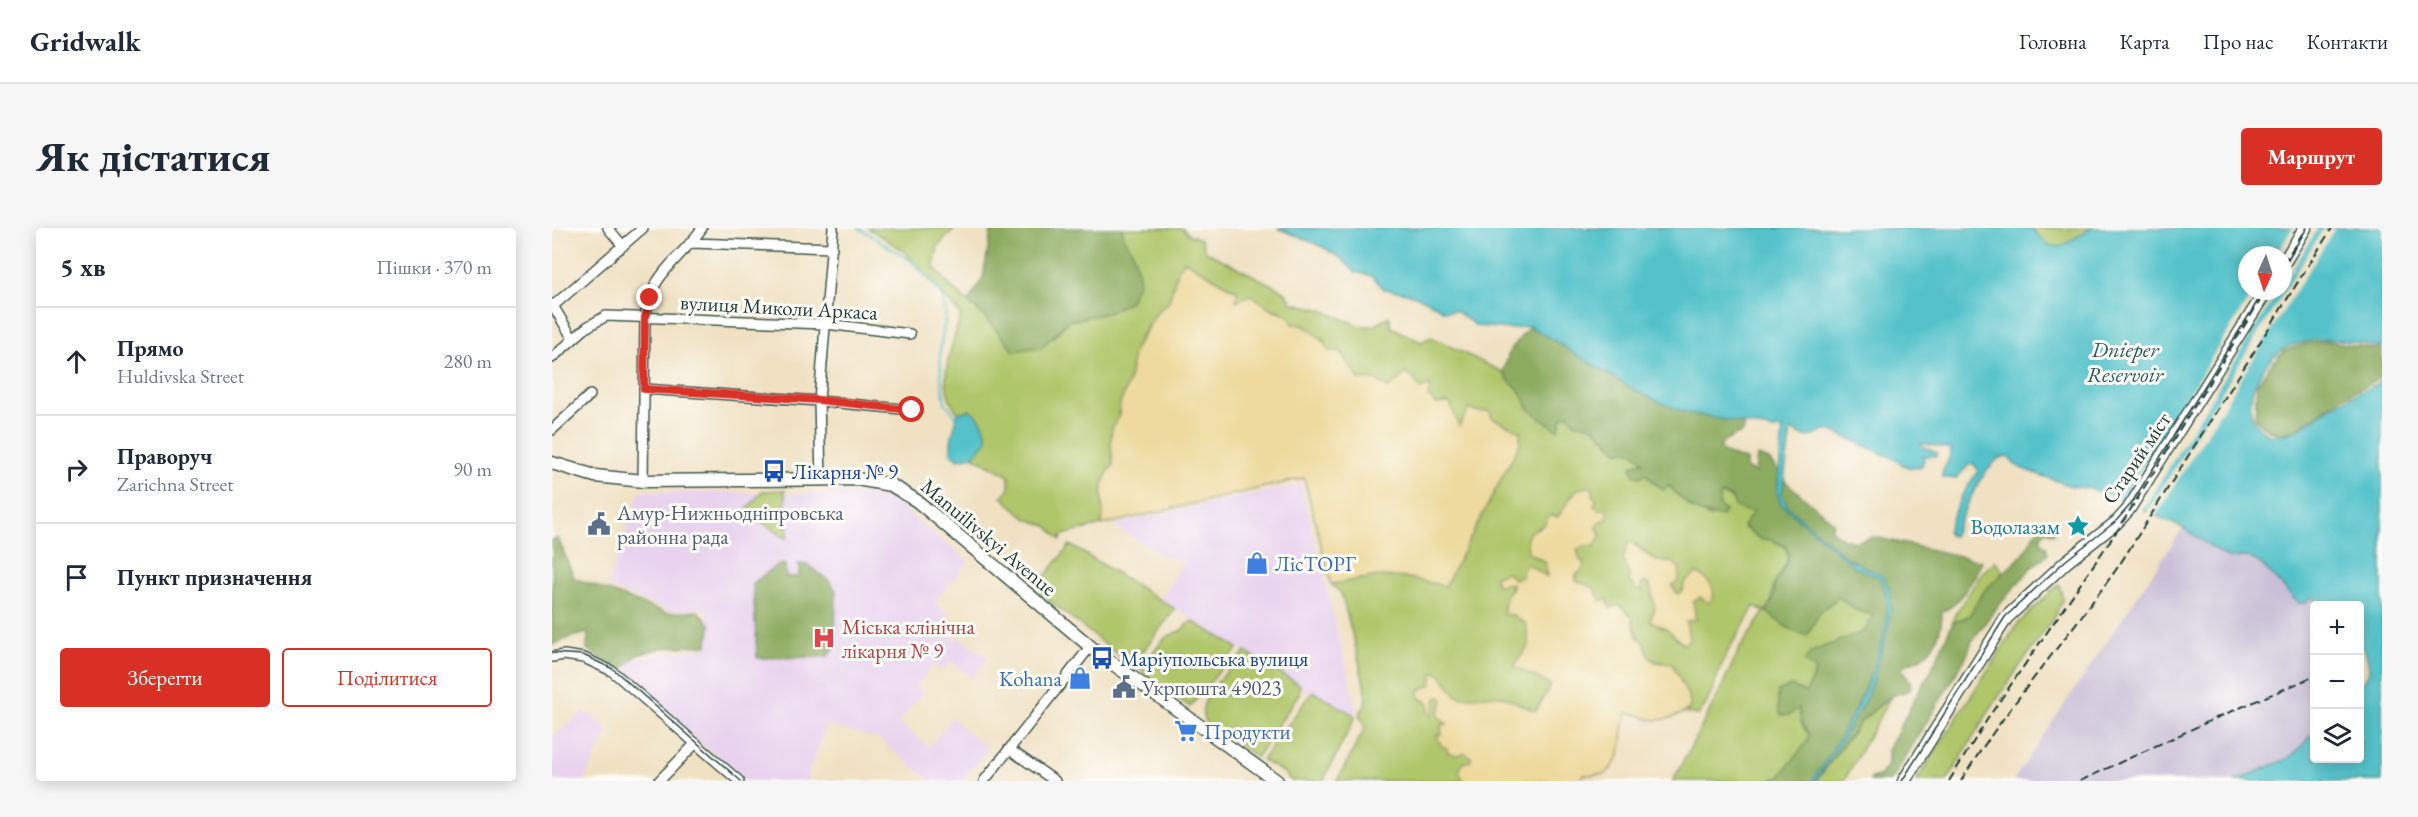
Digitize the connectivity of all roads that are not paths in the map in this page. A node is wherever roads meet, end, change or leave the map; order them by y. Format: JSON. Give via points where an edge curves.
{"nodes":[{"id":1,"x":608,"y":228,"type":"edge"},
{"id":2,"x":643,"y":228,"type":"edge"},
{"id":3,"x":702,"y":228,"type":"edge"},
{"id":4,"x":833,"y":228,"type":"edge"},
{"id":5,"x":2305,"y":228,"type":"edge"},
{"id":6,"x":692,"y":243,"type":"junction"},
{"id":7,"x":623,"y":246,"type":"junction"},
{"id":8,"x":832,"y":248,"type":"junction"},
{"id":9,"x":2292,"y":249,"type":"edge"},
{"id":10,"x":2260,"y":300,"type":"edge"},
{"id":11,"x":553,"y":305,"type":"edge"},
{"id":12,"x":645,"y":318,"type":"junction"},
{"id":13,"x":826,"y":324,"type":"junction"},
{"id":14,"x":910,"y":334,"type":"dead end"},
{"id":15,"x":573,"y":339,"type":"junction"},
{"id":16,"x":552,"y":358,"type":"edge"},
{"id":17,"x":644,"y":389,"type":"junction"},
{"id":18,"x":590,"y":395,"type":"dead end"},
{"id":19,"x":819,"y":400,"type":"junction"},
{"id":20,"x":912,"y":410,"type":"dead end"},
{"id":21,"x":552,"y":430,"type":"edge"},
{"id":22,"x":552,"y":463,"type":"edge"},
{"id":23,"x":821,"y":479,"type":"junction"},
{"id":24,"x":643,"y":481,"type":"junction"},
{"id":25,"x":1090,"y":647,"type":"junction"},
{"id":26,"x":552,"y":657,"type":"edge"},
{"id":27,"x":696,"y":743,"type":"junction"},
{"id":28,"x":1009,"y":749,"type":"junction"},
{"id":29,"x":659,"y":781,"type":"edge"},
{"id":30,"x":739,"y":781,"type":"edge"},
{"id":31,"x":984,"y":781,"type":"edge"},
{"id":32,"x":1055,"y":781,"type":"edge"},
{"id":33,"x":1277,"y":781,"type":"edge"},
{"id":34,"x":1904,"y":781,"type":"edge"}],
"edges":[{"from":1,"to":7,"type":"street"},
{"from":2,"to":7,"type":"street"},
{"from":3,"to":6,"type":"street"},
{"from":4,"to":8,"type":"street"},
{"from":5,"to":9,"type":"main road"},
{"from":6,"to":8,"type":"street"},
{"from":6,"to":12,"type":"street","via":[[658,281]]},
{"from":7,"to":11,"type":"street"},
{"from":8,"to":13,"type":"street"},
{"from":10,"to":34,"type":"main road","name":"Старий міст","via":[[2128,510],[2006,618]]},
{"from":11,"to":15,"type":"street"},
{"from":12,"to":13,"type":"street","name":"вулиця Миколи Аркаса"},
{"from":12,"to":15,"type":"street","name":"вулиця Миколи Аркаса","via":[[606,316]]},
{"from":12,"to":17,"type":"street"},
{"from":13,"to":14,"type":"street","name":"вулиця Миколи Аркаса"},
{"from":13,"to":19,"type":"street"},
{"from":15,"to":16,"type":"street","name":"вулиця Миколи Аркаса"},
{"from":17,"to":19,"type":"street"},
{"from":17,"to":24,"type":"street"},
{"from":18,"to":21,"type":"street"},
{"from":19,"to":20,"type":"street"},
{"from":19,"to":23,"type":"street"},
{"from":22,"to":24,"type":"main road","name":"Manuilivskyi Avenue","via":[[595,476]]},
{"from":23,"to":24,"type":"main road","name":"Manuilivskyi Avenue"},
{"from":23,"to":25,"type":"main road","name":"Manuilivskyi Avenue","via":[[875,481],[904,492]]},
{"from":25,"to":28,"type":"street"},
{"from":25,"to":33,"type":"main road","name":"Manuilivskyi Avenue"},
{"from":26,"to":27,"type":"street","via":[[564,655],[599,663]]},
{"from":27,"to":29,"type":"street"},
{"from":27,"to":30,"type":"street"},
{"from":28,"to":31,"type":"street"},
{"from":28,"to":32,"type":"street"}]}
